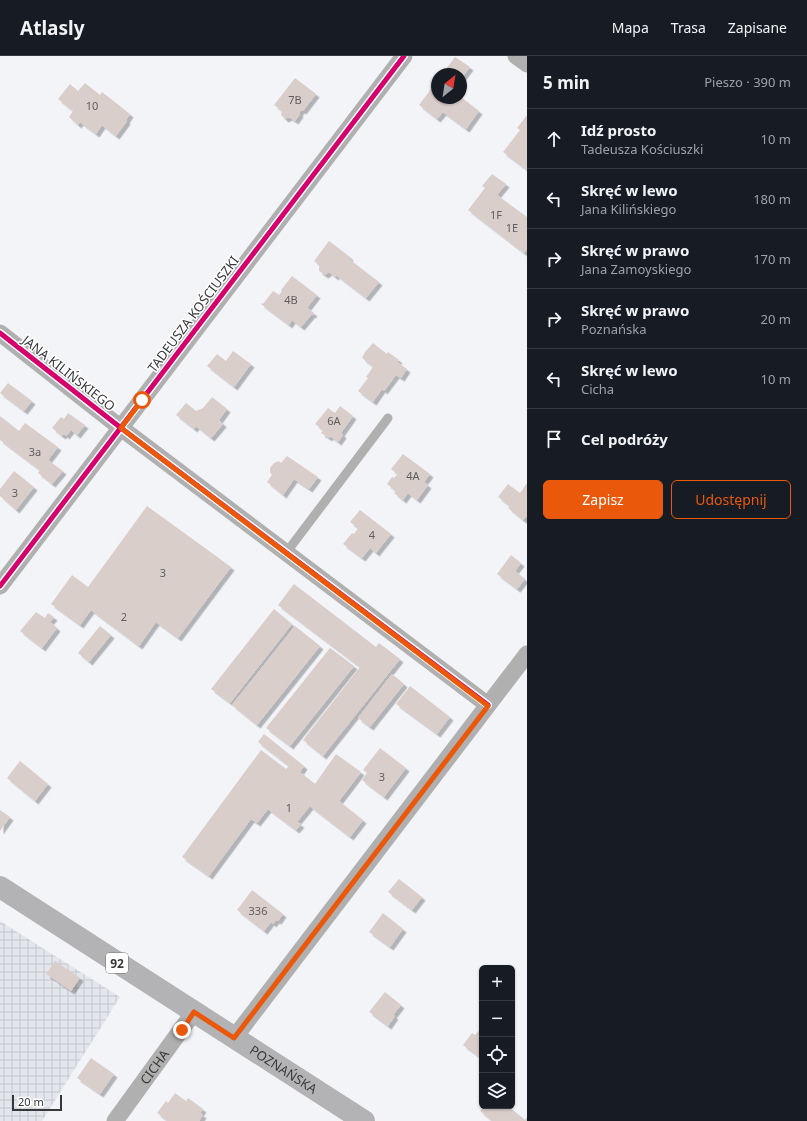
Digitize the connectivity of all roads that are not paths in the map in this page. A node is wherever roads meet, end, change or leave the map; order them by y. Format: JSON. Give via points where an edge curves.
{"nodes":[{"id":1,"x":404,"y":56,"type":"edge"},
{"id":2,"x":516,"y":56,"type":"edge"},
{"id":3,"x":527,"y":64,"type":"edge"},
{"id":4,"x":0,"y":333,"type":"edge"},
{"id":5,"x":388,"y":418,"type":"dead end"},
{"id":6,"x":121,"y":428,"type":"junction"},
{"id":7,"x":286,"y":552,"type":"junction"},
{"id":8,"x":0,"y":586,"type":"edge"},
{"id":9,"x":527,"y":654,"type":"edge"},
{"id":10,"x":488,"y":706,"type":"junction"},
{"id":11,"x":0,"y":887,"type":"edge"},
{"id":12,"x":194,"y":1012,"type":"junction"},
{"id":13,"x":234,"y":1038,"type":"junction"},
{"id":14,"x":115,"y":1121,"type":"edge"},
{"id":15,"x":364,"y":1121,"type":"edge"}],
"edges":[{"from":1,"to":6,"type":"street","name":"TADEUSZA KOŚCIUSZKI"},
{"from":2,"to":3,"type":"street"},
{"from":4,"to":6,"type":"street","name":"JANA KILIŃSKIEGO"},
{"from":5,"to":7,"type":"lane"},
{"from":6,"to":7,"type":"street","name":"JANA KILIŃSKIEGO"},
{"from":6,"to":8,"type":"street","name":"TADEUSZA KOŚCIUSZKI"},
{"from":7,"to":10,"type":"street","name":"JANA KILIŃSKIEGO"},
{"from":9,"to":10,"type":"street"},
{"from":10,"to":13,"type":"street"},
{"from":11,"to":12,"type":"main road","name":"POZNAŃSKA","number":"92"},
{"from":12,"to":13,"type":"main road","name":"POZNAŃSKA","number":"92"},
{"from":12,"to":14,"type":"street","name":"CICHA"},
{"from":13,"to":15,"type":"main road","name":"POZNAŃSKA","number":"92"}]}
